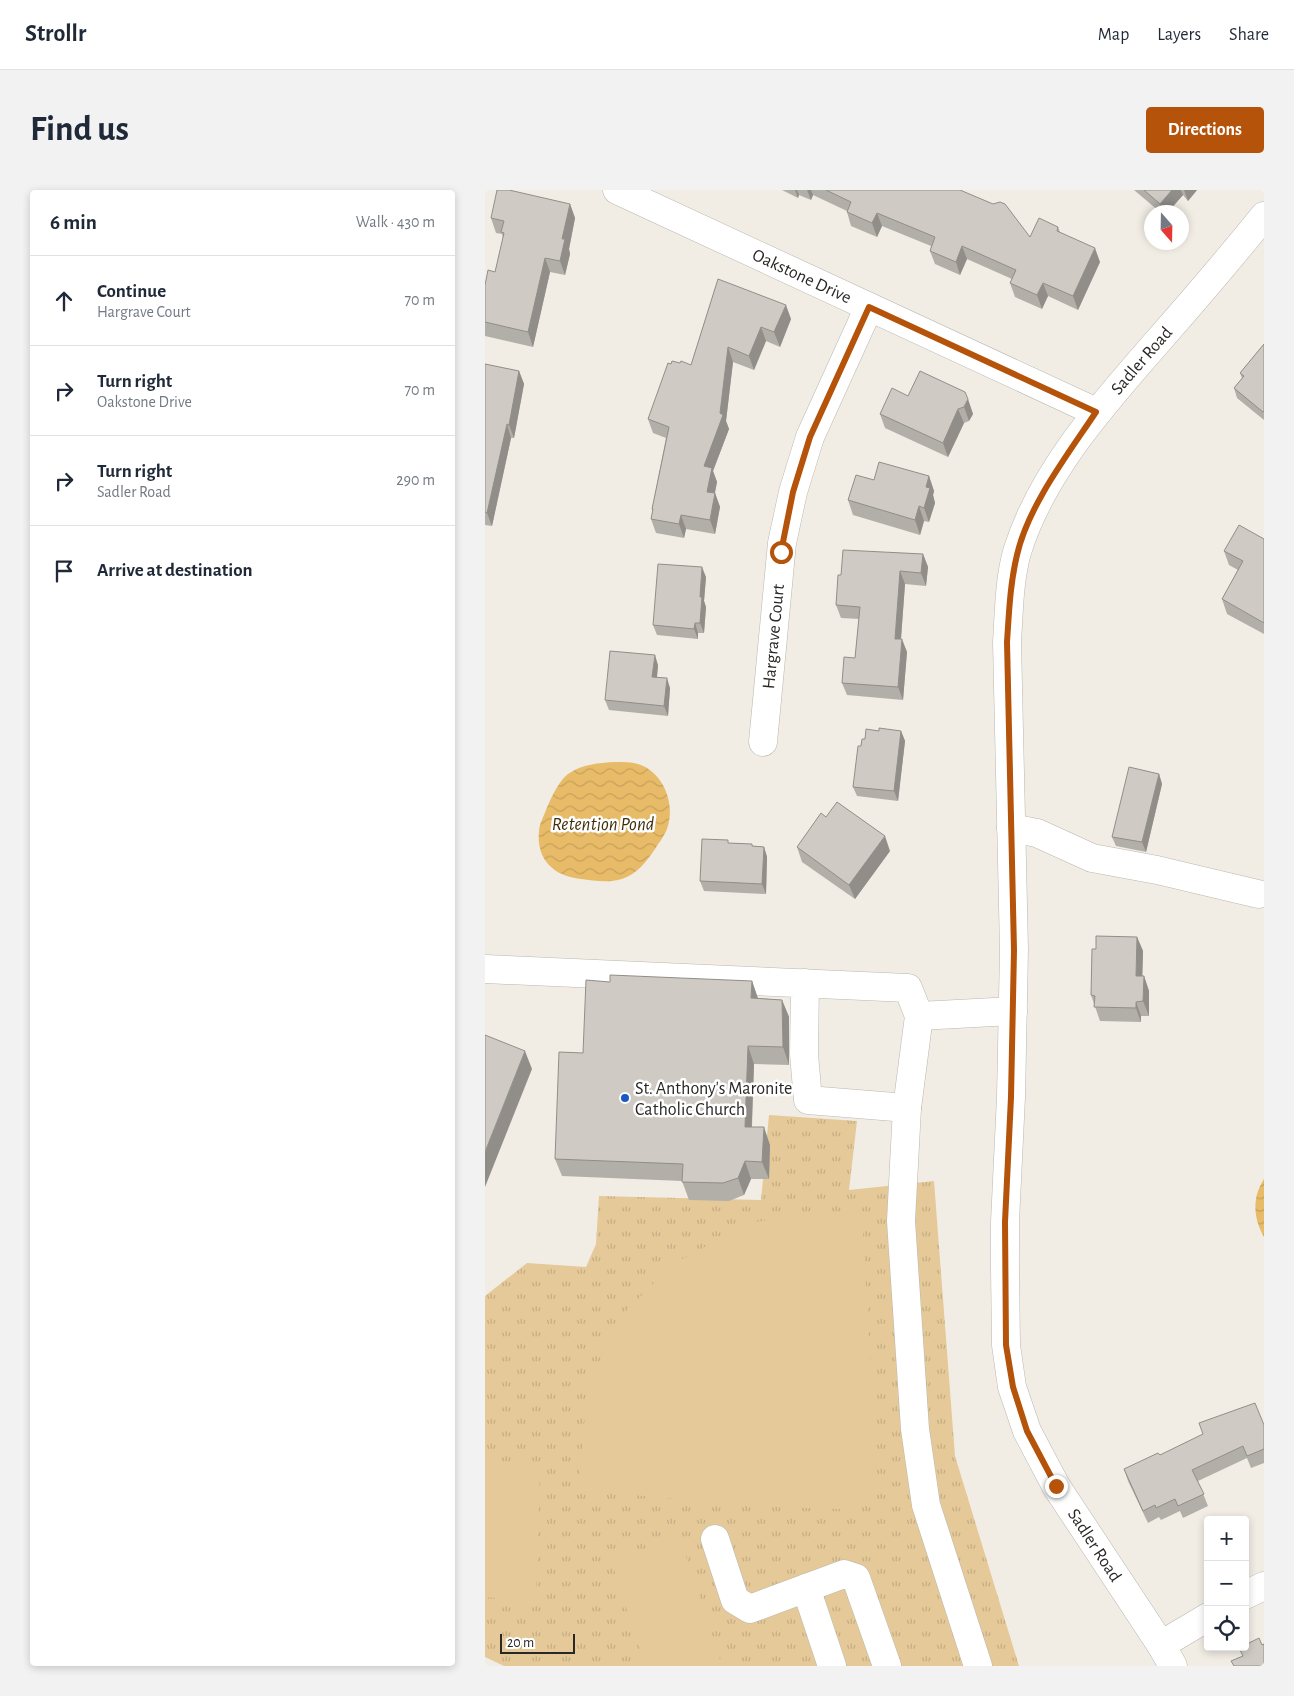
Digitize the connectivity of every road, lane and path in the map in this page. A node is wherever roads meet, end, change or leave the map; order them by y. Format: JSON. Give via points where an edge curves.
{"nodes":[{"id":1,"x":617,"y":190,"type":"edge"},
{"id":2,"x":1264,"y":216,"type":"edge"},
{"id":3,"x":869,"y":307,"type":"junction"},
{"id":4,"x":1096,"y":412,"type":"junction"},
{"id":5,"x":763,"y":742,"type":"dead end"},
{"id":6,"x":1011,"y":828,"type":"junction"},
{"id":7,"x":1258,"y":894,"type":"dead end"},
{"id":8,"x":485,"y":969,"type":"edge"},
{"id":9,"x":805,"y":983,"type":"junction"},
{"id":10,"x":1013,"y":1011,"type":"junction"},
{"id":11,"x":919,"y":1016,"type":"junction"},
{"id":12,"x":907,"y":1108,"type":"junction"},
{"id":13,"x":715,"y":1540,"type":"dead end"},
{"id":14,"x":1264,"y":1586,"type":"edge"},
{"id":15,"x":806,"y":1588,"type":"junction"},
{"id":16,"x":1249,"y":1593,"type":"edge"},
{"id":17,"x":1204,"y":1621,"type":"edge"},
{"id":18,"x":1167,"y":1656,"type":"edge"},
{"id":19,"x":832,"y":1666,"type":"edge"},
{"id":20,"x":887,"y":1666,"type":"edge"},
{"id":21,"x":978,"y":1666,"type":"edge"}],
"edges":[{"from":1,"to":3,"type":"street","name":"Oakstone Drive"},
{"from":2,"to":4,"type":"street","name":"Sadler Road"},
{"from":3,"to":4,"type":"street","name":"Oakstone Drive"},
{"from":3,"to":5,"type":"street","name":"Hargrave Court","via":[[810,437],[793,492],[782,543]]},
{"from":4,"to":6,"type":"street","name":"Sadler Road","via":[[1053,475],[1028,523],[1017,554],[1009,594],[1007,642]]},
{"from":6,"to":7,"type":"street","via":[[1037,833],[1092,858]]},
{"from":6,"to":10,"type":"street","name":"Sadler Road"},
{"from":8,"to":9,"type":"street"},
{"from":9,"to":11,"type":"street","via":[[908,988]]},
{"from":9,"to":12,"type":"street","via":[[804,1054],[809,1100]]},
{"from":10,"to":11,"type":"street"},
{"from":10,"to":18,"type":"street","name":"Sadler Road","via":[[1005,1222],[1006,1345],[1013,1387],[1027,1431],[1056,1486]]},
{"from":11,"to":12,"type":"street"},
{"from":12,"to":21,"type":"street","via":[[901,1221],[915,1430],[926,1505]]},
{"from":13,"to":15,"type":"street","via":[[735,1600],[750,1609]]},
{"from":14,"to":16,"type":"street"},
{"from":15,"to":19,"type":"street"},
{"from":15,"to":20,"type":"street","via":[[844,1574],[856,1578]]},
{"from":17,"to":18,"type":"street"}]}
